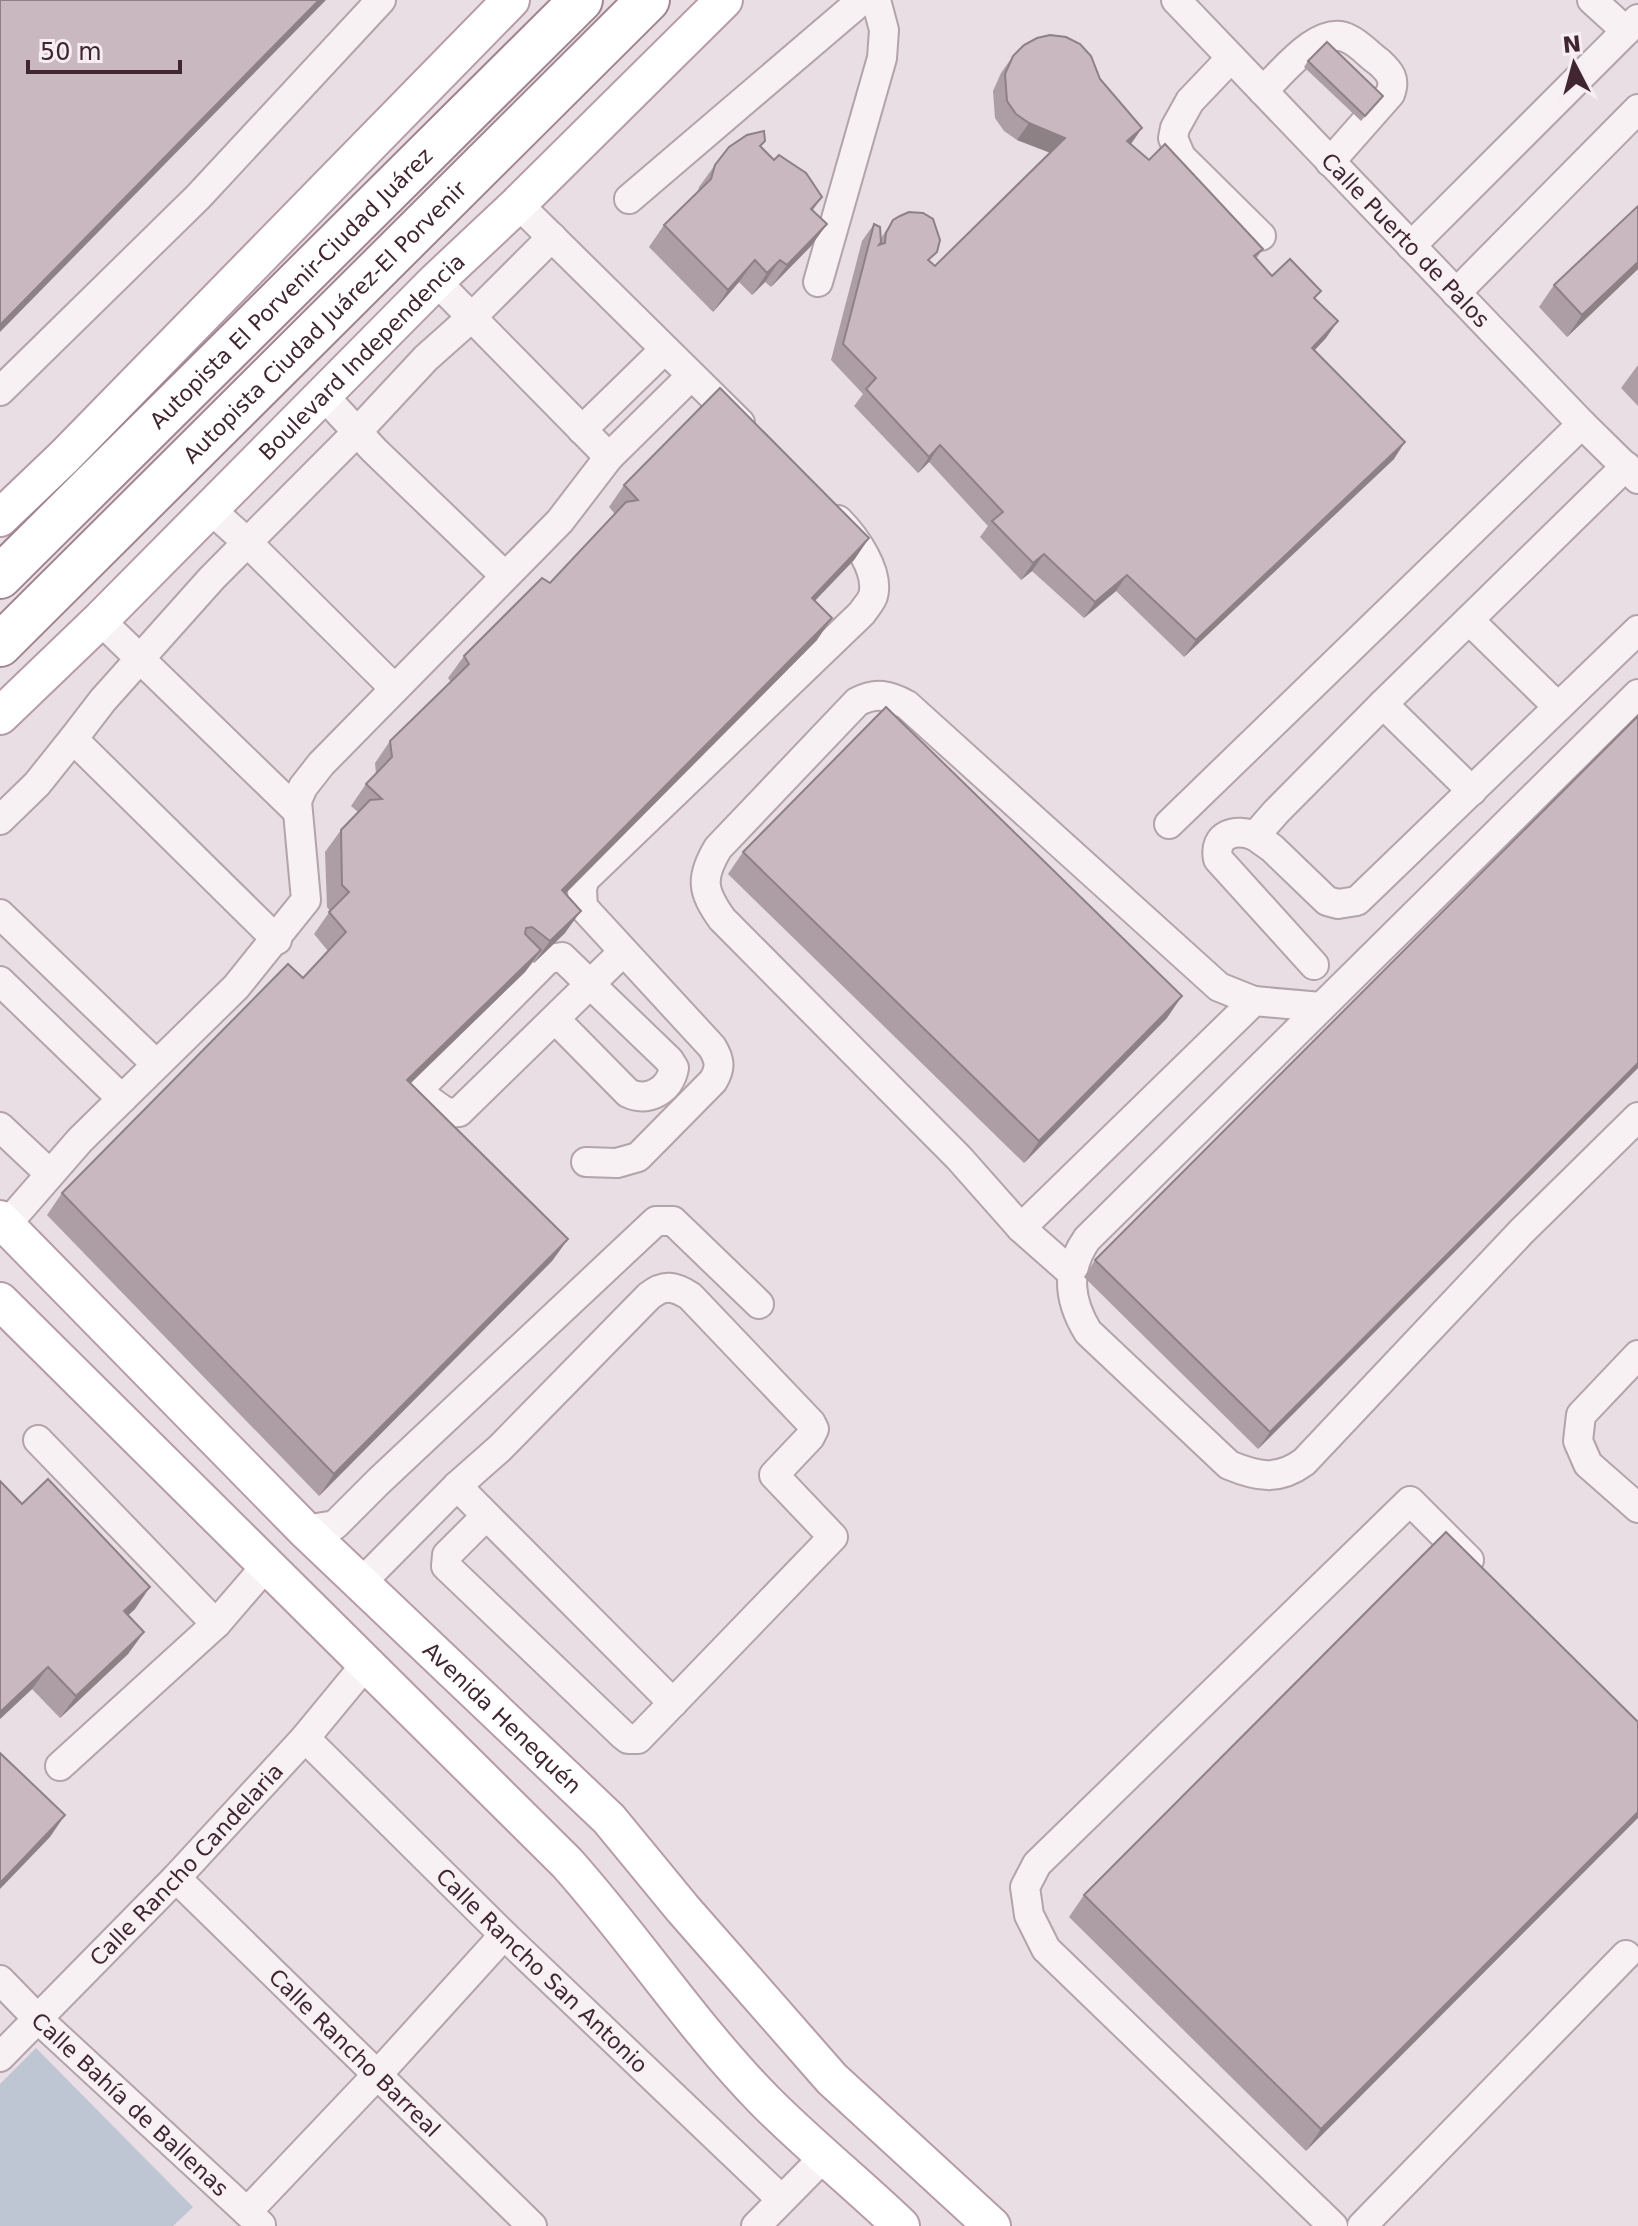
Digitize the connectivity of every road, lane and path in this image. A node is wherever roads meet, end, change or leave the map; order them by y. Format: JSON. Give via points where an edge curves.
{"nodes":[{"id":1,"x":381,"y":0,"type":"edge"},
{"id":2,"x":511,"y":0,"type":"edge"},
{"id":3,"x":581,"y":0,"type":"edge"},
{"id":4,"x":648,"y":0,"type":"edge"},
{"id":5,"x":724,"y":0,"type":"edge"},
{"id":6,"x":862,"y":0,"type":"edge"},
{"id":7,"x":876,"y":0,"type":"edge"},
{"id":8,"x":1176,"y":0,"type":"edge"},
{"id":9,"x":1592,"y":0,"type":"edge"},
{"id":10,"x":1632,"y":25,"type":"edge"},
{"id":11,"x":1231,"y":58,"type":"junction"},
{"id":12,"x":1263,"y":91,"type":"junction"},
{"id":13,"x":1638,"y":109,"type":"edge"},
{"id":14,"x":1330,"y":162,"type":"junction"},
{"id":15,"x":629,"y":199,"type":"dead end"},
{"id":16,"x":518,"y":204,"type":"junction"},
{"id":17,"x":1261,"y":236,"type":"dead end"},
{"id":18,"x":552,"y":237,"type":"junction"},
{"id":19,"x":1411,"y":246,"type":"junction"},
{"id":20,"x":436,"y":281,"type":"junction"},
{"id":21,"x":818,"y":282,"type":"dead end"},
{"id":22,"x":1456,"y":293,"type":"junction"},
{"id":23,"x":472,"y":317,"type":"junction"},
{"id":24,"x":664,"y":350,"type":"junction"},
{"id":25,"x":691,"y":376,"type":"junction"},
{"id":26,"x":0,"y":391,"type":"edge"},
{"id":27,"x":323,"y":395,"type":"junction"},
{"id":28,"x":1582,"y":424,"type":"junction"},
{"id":29,"x":582,"y":430,"type":"junction"},
{"id":30,"x":357,"y":432,"type":"junction"},
{"id":31,"x":753,"y":437,"type":"edge"},
{"id":32,"x":609,"y":457,"type":"junction"},
{"id":33,"x":1632,"y":473,"type":"edge"},
{"id":34,"x":817,"y":499,"type":"edge"},
{"id":35,"x":4,"y":506,"type":"edge"},
{"id":36,"x":210,"y":509,"type":"junction"},
{"id":37,"x":248,"y":543,"type":"junction"},
{"id":38,"x":505,"y":576,"type":"junction"},
{"id":39,"x":0,"y":577,"type":"edge"},
{"id":40,"x":100,"y":620,"type":"junction"},
{"id":41,"x":1469,"y":620,"type":"junction"},
{"id":42,"x":1638,"y":630,"type":"edge"},
{"id":43,"x":0,"y":645,"type":"edge"},
{"id":44,"x":141,"y":659,"type":"junction"},
{"id":45,"x":394,"y":688,"type":"junction"},
{"id":46,"x":1638,"y":694,"type":"edge"},
{"id":47,"x":1383,"y":704,"type":"junction"},
{"id":48,"x":1558,"y":707,"type":"junction"},
{"id":49,"x":0,"y":716,"type":"edge"},
{"id":50,"x":73,"y":739,"type":"junction"},
{"id":51,"x":1472,"y":791,"type":"junction"},
{"id":52,"x":297,"y":811,"type":"junction"},
{"id":53,"x":0,"y":820,"type":"edge"},
{"id":54,"x":1169,"y":824,"type":"dead end"},
{"id":55,"x":1255,"y":836,"type":"junction"},
{"id":56,"x":0,"y":914,"type":"edge"},
{"id":57,"x":277,"y":940,"type":"junction"},
{"id":58,"x":623,"y":952,"type":"junction"},
{"id":59,"x":1314,"y":965,"type":"dead end"},
{"id":60,"x":0,"y":981,"type":"edge"},
{"id":61,"x":590,"y":984,"type":"junction"},
{"id":62,"x":1254,"y":1001,"type":"junction"},
{"id":63,"x":1321,"y":1007,"type":"junction"},
{"id":64,"x":556,"y":1020,"type":"junction"},
{"id":65,"x":156,"y":1064,"type":"junction"},
{"id":66,"x":122,"y":1099,"type":"junction"},
{"id":67,"x":1638,"y":1117,"type":"edge"},
{"id":68,"x":0,"y":1127,"type":"edge"},
{"id":69,"x":586,"y":1162,"type":"dead end"},
{"id":70,"x":50,"y":1174,"type":"junction"},
{"id":71,"x":2,"y":1224,"type":"edge"},
{"id":72,"x":1021,"y":1228,"type":"junction"},
{"id":73,"x":1072,"y":1273,"type":"junction"},
{"id":74,"x":0,"y":1301,"type":"edge"},
{"id":75,"x":759,"y":1304,"type":"dead end"},
{"id":76,"x":1638,"y":1355,"type":"edge"},
{"id":77,"x":38,"y":1440,"type":"dead end"},
{"id":78,"x":457,"y":1486,"type":"junction"},
{"id":79,"x":1638,"y":1508,"type":"edge"},
{"id":80,"x":486,"y":1516,"type":"junction"},
{"id":81,"x":305,"y":1530,"type":"junction"},
{"id":82,"x":266,"y":1566,"type":"junction"},
{"id":83,"x":1486,"y":1576,"type":"edge"},
{"id":84,"x":361,"y":1583,"type":"junction"},
{"id":85,"x":216,"y":1624,"type":"junction"},
{"id":86,"x":366,"y":1664,"type":"junction"},
{"id":87,"x":673,"y":1703,"type":"junction"},
{"id":88,"x":305,"y":1738,"type":"junction"},
{"id":89,"x":60,"y":1766,"type":"dead end"},
{"id":90,"x":609,"y":1819,"type":"junction"},
{"id":91,"x":567,"y":1863,"type":"junction"},
{"id":92,"x":176,"y":1878,"type":"junction"},
{"id":93,"x":504,"y":1935,"type":"junction"},
{"id":94,"x":1626,"y":1955,"type":"dead end"},
{"id":95,"x":0,"y":1980,"type":"edge"},
{"id":96,"x":37,"y":2018,"type":"junction"},
{"id":97,"x":0,"y":2057,"type":"edge"},
{"id":98,"x":378,"y":2074,"type":"junction"},
{"id":99,"x":825,"y":2156,"type":"junction"},
{"id":100,"x":781,"y":2199,"type":"junction"},
{"id":101,"x":254,"y":2219,"type":"edge"},
{"id":102,"x":532,"y":2226,"type":"edge"},
{"id":103,"x":756,"y":2226,"type":"edge"},
{"id":104,"x":901,"y":2226,"type":"edge"},
{"id":105,"x":992,"y":2226,"type":"edge"},
{"id":106,"x":1333,"y":2226,"type":"edge"},
{"id":107,"x":1362,"y":2226,"type":"edge"}],
"edges":[{"from":1,"to":26,"type":"street","via":[[198,197]]},
{"from":2,"to":35,"type":"main road","via":[[64,457]]},
{"from":3,"to":39,"type":"highway","name":"Autopista El Porvenir-Ciudad Juárez"},
{"from":4,"to":43,"type":"highway","name":"Autopista Ciudad Juárez-El Porvenir"},
{"from":5,"to":16,"type":"main road","name":"Boulevard Independencia"},
{"from":6,"to":15,"type":"street"},
{"from":7,"to":21,"type":"street","via":[[884,30],[882,58]]},
{"from":8,"to":11,"type":"street","name":"Calle Puerto de Palos"},
{"from":9,"to":10,"type":"street"},
{"from":10,"to":19,"type":"street"},
{"from":11,"to":12,"type":"street","name":"Calle Puerto de Palos"},
{"from":11,"to":17,"type":"street","via":[[1190,101],[1173,138],[1181,157]]},
{"from":12,"to":14,"type":"street","name":"Calle Puerto de Palos"},
{"from":12,"to":14,"type":"street","via":[[1316,41],[1330,36],[1348,38],[1390,72],[1390,94]]},
{"from":13,"to":22,"type":"street"},
{"from":14,"to":19,"type":"street","name":"Calle Puerto de Palos"},
{"from":16,"to":18,"type":"street"},
{"from":16,"to":20,"type":"main road","name":"Boulevard Independencia"},
{"from":18,"to":23,"type":"street"},
{"from":18,"to":24,"type":"street"},
{"from":19,"to":22,"type":"street","name":"Calle Puerto de Palos"},
{"from":20,"to":23,"type":"street"},
{"from":20,"to":27,"type":"main road","name":"Boulevard Independencia"},
{"from":22,"to":28,"type":"street","name":"Calle Puerto de Palos"},
{"from":23,"to":29,"type":"street"},
{"from":23,"to":30,"type":"street"},
{"from":24,"to":25,"type":"street"},
{"from":24,"to":29,"type":"street"},
{"from":25,"to":31,"type":"street"},
{"from":25,"to":32,"type":"street"},
{"from":27,"to":30,"type":"street"},
{"from":27,"to":36,"type":"main road","name":"Boulevard Independencia"},
{"from":28,"to":33,"type":"street","name":"Calle Puerto de Palos"},
{"from":28,"to":54,"type":"street"},
{"from":29,"to":32,"type":"street"},
{"from":30,"to":37,"type":"street"},
{"from":30,"to":38,"type":"street"},
{"from":32,"to":38,"type":"street","via":[[568,512]]},
{"from":33,"to":41,"type":"street"},
{"from":34,"to":58,"type":"street","via":[[848,530],[872,573],[873,595],[862,613],[584,880],[583,907]]},
{"from":36,"to":37,"type":"street"},
{"from":36,"to":40,"type":"main road","name":"Boulevard Independencia"},
{"from":37,"to":44,"type":"street"},
{"from":37,"to":45,"type":"street"},
{"from":38,"to":45,"type":"street"},
{"from":40,"to":44,"type":"street"},
{"from":40,"to":49,"type":"main road","name":"Boulevard Independencia"},
{"from":41,"to":47,"type":"street"},
{"from":41,"to":48,"type":"street"},
{"from":42,"to":48,"type":"street"},
{"from":44,"to":50,"type":"street"},
{"from":44,"to":52,"type":"street"},
{"from":45,"to":52,"type":"street","via":[[321,764],[303,787]]},
{"from":46,"to":63,"type":"street"},
{"from":47,"to":51,"type":"street"},
{"from":47,"to":55,"type":"street"},
{"from":48,"to":51,"type":"street"},
{"from":50,"to":53,"type":"street"},
{"from":50,"to":57,"type":"street"},
{"from":51,"to":55,"type":"street","via":[[1364,896],[1347,903],[1327,901]]},
{"from":52,"to":57,"type":"street","via":[[306,900]]},
{"from":55,"to":59,"type":"street","via":[[1242,832],[1223,837],[1217,844],[1218,859]]},
{"from":56,"to":65,"type":"street"},
{"from":57,"to":65,"type":"street"},
{"from":58,"to":61,"type":"street"},
{"from":58,"to":69,"type":"street","via":[[712,1047],[718,1072],[638,1157]]},
{"from":60,"to":66,"type":"street"},
{"from":61,"to":64,"type":"street"},
{"from":61,"to":64,"type":"street","via":[[669,1060],[672,1078],[651,1097],[628,1093]]},
{"from":61,"to":64,"type":"street","via":[[562,957],[552,957],[422,1086],[425,1099],[455,1114]]},
{"from":62,"to":63,"type":"street"},
{"from":62,"to":72,"type":"street"},
{"from":62,"to":72,"type":"street","via":[[1219,987],[907,705],[880,694],[857,702],[718,848],[705,878],[706,892],[722,919],[959,1158]]},
{"from":63,"to":73,"type":"street","via":[[1087,1239]]},
{"from":65,"to":66,"type":"street"},
{"from":66,"to":70,"type":"street"},
{"from":67,"to":73,"type":"street","via":[[1290,1472],[1271,1477],[1229,1465],[1088,1332],[1070,1292]]},
{"from":68,"to":70,"type":"street"},
{"from":70,"to":71,"type":"street"},
{"from":71,"to":81,"type":"main road","name":"Avenida Henequén"},
{"from":72,"to":73,"type":"street"},
{"from":74,"to":82,"type":"main road"},
{"from":75,"to":81,"type":"street","via":[[673,1221],[656,1221],[335,1525]]},
{"from":76,"to":79,"type":"street","via":[[1581,1415],[1578,1441],[1588,1464]]},
{"from":77,"to":85,"type":"street"},
{"from":78,"to":80,"type":"street"},
{"from":78,"to":84,"type":"street"},
{"from":78,"to":87,"type":"street","via":[[658,1288],[676,1288],[690,1296],[811,1423],[810,1437],[774,1475],[833,1537]]},
{"from":80,"to":87,"type":"street"},
{"from":80,"to":87,"type":"street","via":[[447,1555],[453,1576],[628,1739],[638,1739]]},
{"from":81,"to":82,"type":"main road"},
{"from":81,"to":84,"type":"main road","name":"Avenida Henequén"},
{"from":82,"to":85,"type":"street"},
{"from":82,"to":86,"type":"main road"},
{"from":83,"to":106,"type":"street","via":[[1410,1501],[1037,1864],[1025,1887],[1029,1915],[1046,1949]]},
{"from":84,"to":90,"type":"main road","name":"Avenida Henequén"},
{"from":85,"to":89,"type":"street"},
{"from":86,"to":88,"type":"street","name":"Calle Rancho Candelaria"},
{"from":86,"to":91,"type":"main road"},
{"from":88,"to":92,"type":"street","name":"Calle Rancho Candelaria"},
{"from":88,"to":93,"type":"street","name":"Calle Rancho San Antonio"},
{"from":90,"to":91,"type":"main road"},
{"from":90,"to":105,"type":"main road","name":"Avenida Henequén","via":[[832,2079]]},
{"from":91,"to":99,"type":"main road","via":[[715,2044]]},
{"from":92,"to":96,"type":"street","name":"Calle Rancho Candelaria"},
{"from":92,"to":98,"type":"street","name":"Calle Rancho Barreal"},
{"from":93,"to":98,"type":"street"},
{"from":93,"to":100,"type":"street","name":"Calle Rancho San Antonio"},
{"from":94,"to":107,"type":"street"},
{"from":95,"to":96,"type":"street","name":"Calle Bahía de Ballenas"},
{"from":96,"to":97,"type":"street","name":"Calle Rancho Candelaria"},
{"from":96,"to":101,"type":"street","name":"Calle Bahía de Ballenas"},
{"from":98,"to":101,"type":"street"},
{"from":98,"to":102,"type":"street","name":"Calle Rancho Barreal"},
{"from":99,"to":100,"type":"street"},
{"from":99,"to":104,"type":"main road"},
{"from":100,"to":103,"type":"street"}]}
